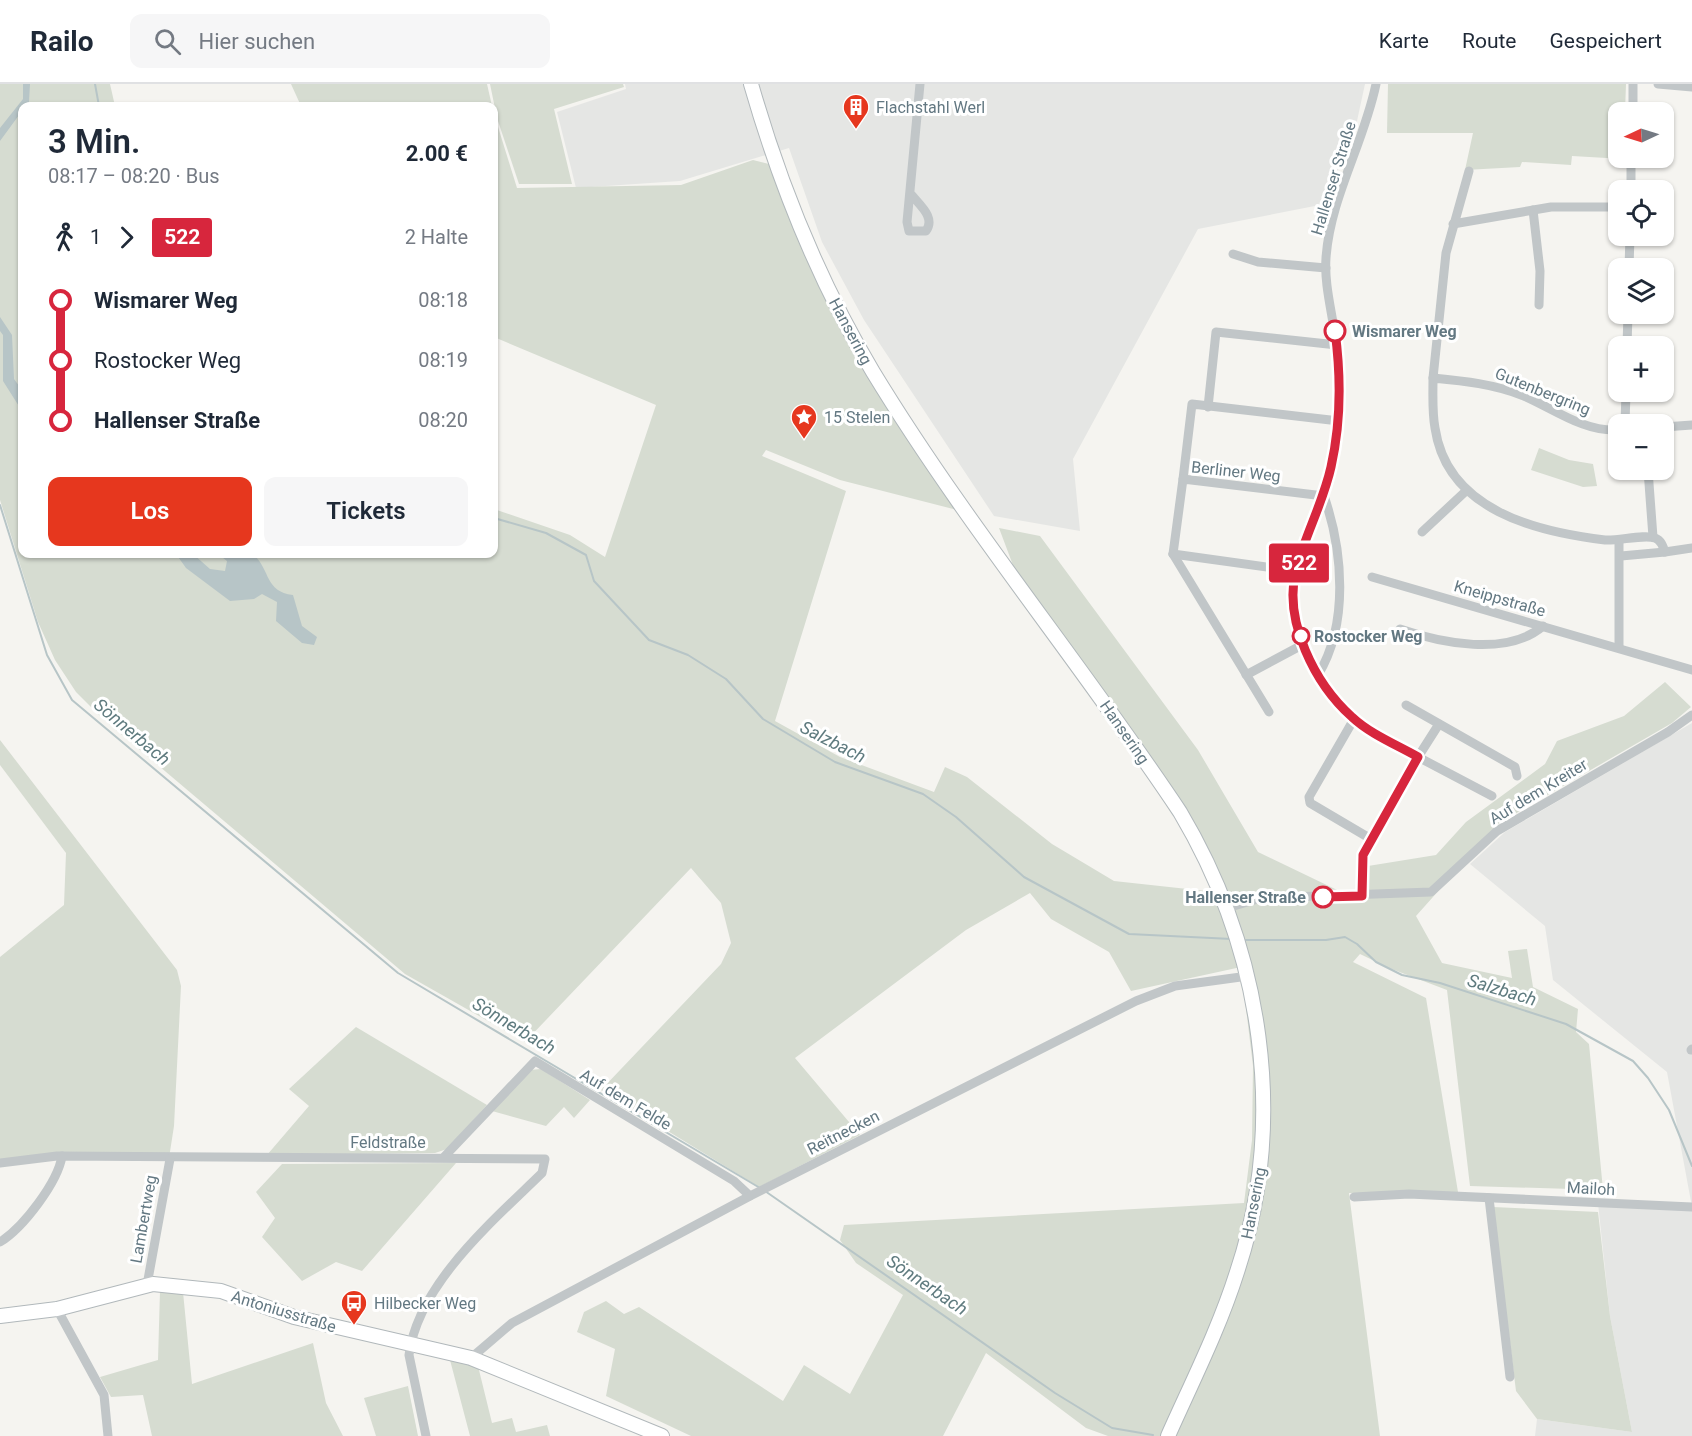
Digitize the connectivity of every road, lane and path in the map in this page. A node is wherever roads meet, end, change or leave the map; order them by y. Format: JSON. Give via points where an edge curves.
{"nodes":[{"id":1,"x":751,"y":84,"type":"edge"},
{"id":2,"x":920,"y":84,"type":"edge"},
{"id":3,"x":1376,"y":84,"type":"edge"},
{"id":4,"x":1633,"y":84,"type":"edge"},
{"id":5,"x":1658,"y":84,"type":"edge"},
{"id":6,"x":1692,"y":87,"type":"edge"},
{"id":7,"x":1633,"y":102,"type":"edge"},
{"id":8,"x":1469,"y":171,"type":"dead end"},
{"id":9,"x":910,"y":193,"type":"dead end"},
{"id":10,"x":1608,"y":207,"type":"edge"},
{"id":11,"x":1533,"y":210,"type":"junction"},
{"id":12,"x":1453,"y":225,"type":"junction"},
{"id":13,"x":1233,"y":254,"type":"dead end"},
{"id":14,"x":1326,"y":268,"type":"junction"},
{"id":15,"x":1539,"y":305,"type":"dead end"},
{"id":16,"x":1337,"y":345,"type":"junction"},
{"id":17,"x":1433,"y":378,"type":"junction"},
{"id":18,"x":1208,"y":406,"type":"junction"},
{"id":19,"x":1339,"y":422,"type":"junction"},
{"id":20,"x":1692,"y":425,"type":"edge"},
{"id":21,"x":1674,"y":426,"type":"edge"},
{"id":22,"x":1608,"y":429,"type":"edge"},
{"id":23,"x":1183,"y":479,"type":"junction"},
{"id":24,"x":1649,"y":480,"type":"edge"},
{"id":25,"x":1467,"y":490,"type":"junction"},
{"id":26,"x":1324,"y":496,"type":"junction"},
{"id":27,"x":1422,"y":532,"type":"dead end"},
{"id":28,"x":1653,"y":537,"type":"junction"},
{"id":29,"x":1619,"y":541,"type":"junction"},
{"id":30,"x":1692,"y":548,"type":"edge"},
{"id":31,"x":1665,"y":552,"type":"junction"},
{"id":32,"x":1173,"y":554,"type":"junction"},
{"id":33,"x":1621,"y":556,"type":"junction"},
{"id":34,"x":1296,"y":572,"type":"junction"},
{"id":35,"x":1372,"y":577,"type":"dead end"},
{"id":36,"x":1543,"y":626,"type":"junction"},
{"id":37,"x":1400,"y":629,"type":"dead end"},
{"id":38,"x":1304,"y":644,"type":"junction"},
{"id":39,"x":1619,"y":648,"type":"junction"},
{"id":40,"x":1692,"y":670,"type":"edge"},
{"id":41,"x":1246,"y":675,"type":"junction"},
{"id":42,"x":1318,"y":675,"type":"junction"},
{"id":43,"x":1406,"y":705,"type":"dead end"},
{"id":44,"x":1269,"y":712,"type":"dead end"},
{"id":45,"x":1692,"y":715,"type":"edge"},
{"id":46,"x":1354,"y":719,"type":"junction"},
{"id":47,"x":1438,"y":724,"type":"junction"},
{"id":48,"x":1418,"y":757,"type":"junction"},
{"id":49,"x":1517,"y":776,"type":"dead end"},
{"id":50,"x":1492,"y":796,"type":"dead end"},
{"id":51,"x":1371,"y":839,"type":"junction"},
{"id":52,"x":1362,"y":896,"type":"junction"},
{"id":53,"x":1227,"y":909,"type":"junction"},
{"id":54,"x":1248,"y":976,"type":"junction"},
{"id":55,"x":62,"y":1156,"type":"junction"},
{"id":56,"x":444,"y":1157,"type":"junction"},
{"id":57,"x":170,"y":1158,"type":"junction"},
{"id":58,"x":0,"y":1163,"type":"edge"},
{"id":59,"x":758,"y":1192,"type":"junction"},
{"id":60,"x":1354,"y":1197,"type":"dead end"},
{"id":61,"x":1490,"y":1198,"type":"junction"},
{"id":62,"x":1692,"y":1207,"type":"edge"},
{"id":63,"x":0,"y":1242,"type":"edge"},
{"id":64,"x":147,"y":1285,"type":"junction"},
{"id":65,"x":57,"y":1309,"type":"junction"},
{"id":66,"x":0,"y":1316,"type":"edge"},
{"id":67,"x":411,"y":1343,"type":"junction"},
{"id":68,"x":471,"y":1358,"type":"junction"},
{"id":69,"x":1510,"y":1377,"type":"dead end"},
{"id":70,"x":108,"y":1436,"type":"edge"},
{"id":71,"x":426,"y":1436,"type":"edge"},
{"id":72,"x":662,"y":1436,"type":"edge"},
{"id":73,"x":1168,"y":1436,"type":"edge"}],
"edges":[{"from":1,"to":53,"type":"street","name":"Hansering","via":[[770,147],[812,257],[873,371],[921,446],[1180,812]]},
{"from":2,"to":9,"type":"street"},
{"from":3,"to":14,"type":"street","name":"Hallenser Straße","via":[[1335,214]]},
{"from":4,"to":7,"type":"street"},
{"from":5,"to":6,"type":"street"},
{"from":8,"to":12,"type":"street"},
{"from":10,"to":11,"type":"street"},
{"from":11,"to":12,"type":"street"},
{"from":11,"to":15,"type":"street","via":[[1540,271]]},
{"from":12,"to":17,"type":"street","via":[[1446,253]]},
{"from":13,"to":14,"type":"street","via":[[1258,262]]},
{"from":14,"to":16,"type":"street","name":"Hallenser Straße"},
{"from":16,"to":18,"type":"street","via":[[1216,333]]},
{"from":16,"to":19,"type":"street","name":"Hallenser Straße"},
{"from":17,"to":22,"type":"street","name":"Gutenbergring","via":[[1494,387],[1595,428]]},
{"from":17,"to":25,"type":"street","via":[[1439,446]]},
{"from":18,"to":19,"type":"street"},
{"from":18,"to":23,"type":"street","via":[[1192,405]]},
{"from":19,"to":26,"type":"street","name":"Hallenser Straße"},
{"from":20,"to":21,"type":"street"},
{"from":23,"to":26,"type":"street","name":"Berliner Weg"},
{"from":23,"to":32,"type":"street","name":"Berliner Weg"},
{"from":24,"to":28,"type":"street"},
{"from":25,"to":27,"type":"street"},
{"from":25,"to":29,"type":"street","via":[[1502,515],[1539,528]]},
{"from":26,"to":34,"type":"street","name":"Hallenser Straße"},
{"from":26,"to":42,"type":"street","name":"Hallenser Straße","via":[[1340,594],[1331,651]]},
{"from":28,"to":29,"type":"street"},
{"from":28,"to":31,"type":"street","via":[[1661,542]]},
{"from":29,"to":33,"type":"street"},
{"from":30,"to":31,"type":"street"},
{"from":31,"to":33,"type":"street"},
{"from":32,"to":34,"type":"street"},
{"from":32,"to":41,"type":"street"},
{"from":33,"to":39,"type":"street"},
{"from":34,"to":38,"type":"street","name":"Hallenser Straße","via":[[1294,613]]},
{"from":35,"to":36,"type":"street","name":"Kneippstraße"},
{"from":36,"to":37,"type":"street","via":[[1531,636],[1477,644],[1436,641]]},
{"from":36,"to":39,"type":"street","name":"Kneippstraße"},
{"from":38,"to":41,"type":"street"},
{"from":38,"to":42,"type":"street","name":"Hallenser Straße"},
{"from":39,"to":40,"type":"street","name":"Kneippstraße"},
{"from":41,"to":44,"type":"street"},
{"from":42,"to":46,"type":"street","name":"Hallenser Straße","via":[[1335,701]]},
{"from":43,"to":47,"type":"street"},
{"from":45,"to":52,"type":"street","name":"Auf dem Kreiter","via":[[1497,831],[1431,892]]},
{"from":46,"to":48,"type":"street","name":"Hallenser Straße"},
{"from":46,"to":51,"type":"street","via":[[1309,797],[1314,808]]},
{"from":47,"to":48,"type":"street"},
{"from":47,"to":49,"type":"street","via":[[1515,767]]},
{"from":48,"to":50,"type":"street","name":"Hallenser Straße"},
{"from":48,"to":51,"type":"street"},
{"from":51,"to":52,"type":"street","via":[[1361,864]]},
{"from":52,"to":53,"type":"street","name":"Auf dem Kreiter","via":[[1261,898]]},
{"from":53,"to":54,"type":"street","name":"Hansering"},
{"from":54,"to":59,"type":"street","name":"Reitnecken","via":[[1175,986],[1136,1001]]},
{"from":54,"to":73,"type":"street","name":"Hansering","via":[[1264,1096],[1256,1200],[1238,1272]]},
{"from":55,"to":57,"type":"street","name":"Feldstraße"},
{"from":55,"to":58,"type":"street","name":"Feldstraße"},
{"from":55,"to":63,"type":"street","via":[[59,1173],[19,1225]]},
{"from":56,"to":57,"type":"street","name":"Feldstraße"},
{"from":56,"to":59,"type":"street","name":"Auf dem Felde","via":[[534,1061]]},
{"from":56,"to":67,"type":"street","name":"Feldstraße","via":[[545,1160],[542,1173],[450,1268],[432,1294]]},
{"from":57,"to":64,"type":"street","name":"Lambertweg"},
{"from":59,"to":68,"type":"street","name":"Reitnecken","via":[[512,1323]]},
{"from":60,"to":61,"type":"street","name":"Mailoh","via":[[1409,1194]]},
{"from":61,"to":62,"type":"street","name":"Mailoh"},
{"from":61,"to":69,"type":"street"},
{"from":64,"to":65,"type":"street","name":"Antoniusstraße"},
{"from":64,"to":67,"type":"street","name":"Antoniusstraße","via":[[161,1283],[221,1291],[294,1317]]},
{"from":65,"to":66,"type":"street","name":"Antoniusstraße"},
{"from":65,"to":70,"type":"street","via":[[104,1395]]},
{"from":67,"to":68,"type":"street","name":"Antoniusstraße"},
{"from":67,"to":71,"type":"street","via":[[409,1355]]},
{"from":68,"to":72,"type":"street","name":"Antoniusstraße"}]}
